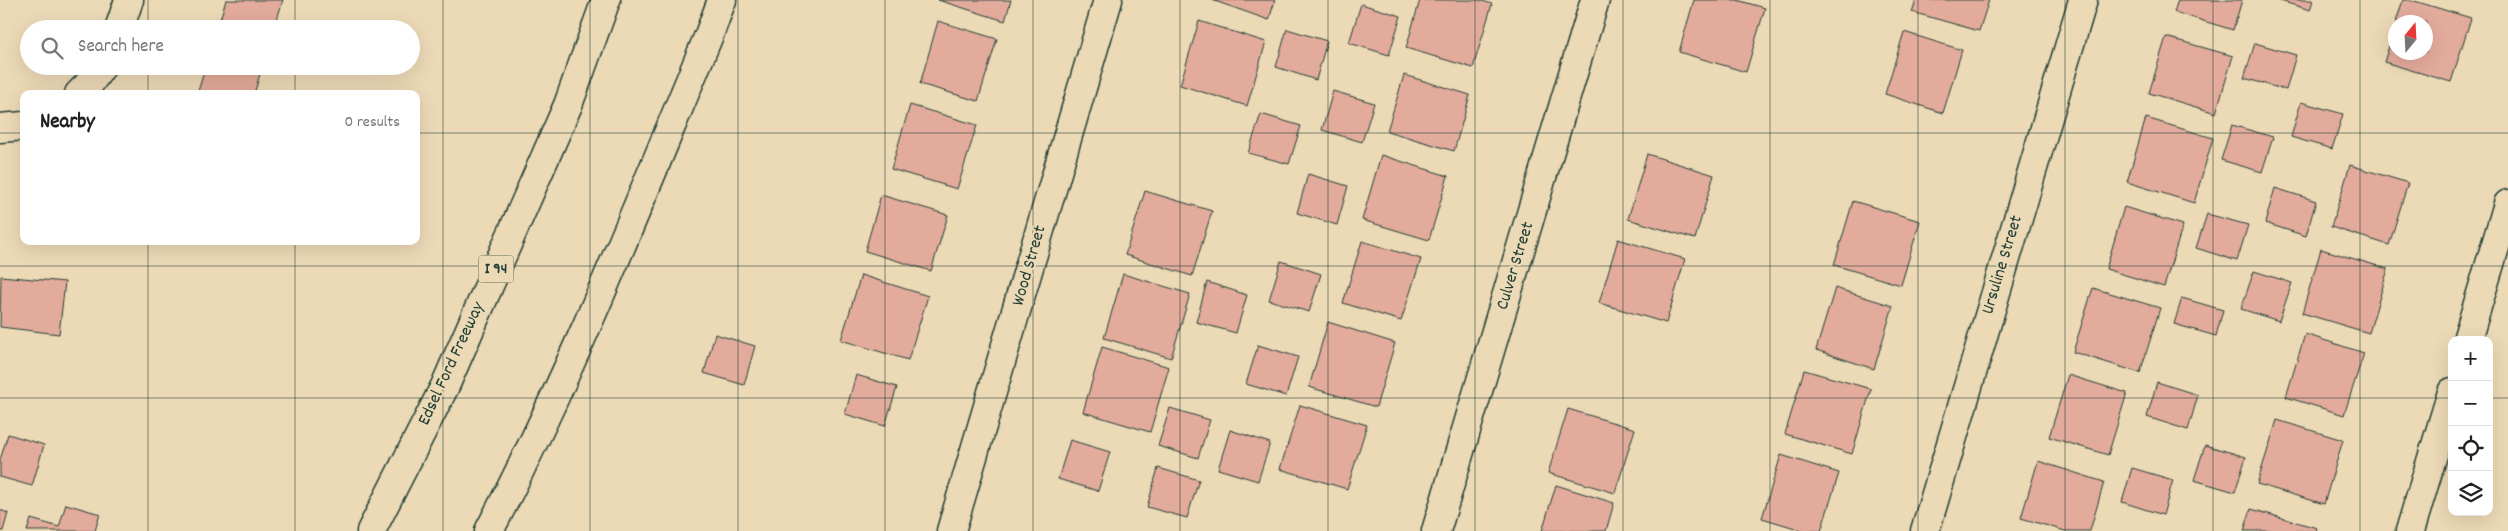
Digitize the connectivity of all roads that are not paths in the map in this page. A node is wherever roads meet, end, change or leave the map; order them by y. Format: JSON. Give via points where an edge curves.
{"nodes":[{"id":1,"x":129,"y":0,"type":"edge"},
{"id":2,"x":606,"y":0,"type":"edge"},
{"id":3,"x":722,"y":0,"type":"edge"},
{"id":4,"x":1108,"y":0,"type":"edge"},
{"id":5,"x":1595,"y":0,"type":"edge"},
{"id":6,"x":2083,"y":0,"type":"edge"},
{"id":7,"x":121,"y":20,"type":"edge"},
{"id":8,"x":96,"y":75,"type":"edge"},
{"id":9,"x":83,"y":90,"type":"edge"},
{"id":10,"x":20,"y":126,"type":"edge"},
{"id":11,"x":0,"y":128,"type":"edge"},
{"id":12,"x":2508,"y":204,"type":"edge"},
{"id":13,"x":2468,"y":336,"type":"edge"},
{"id":14,"x":2448,"y":405,"type":"edge"},
{"id":15,"x":370,"y":531,"type":"edge"},
{"id":16,"x":489,"y":531,"type":"edge"},
{"id":17,"x":951,"y":531,"type":"edge"},
{"id":18,"x":1436,"y":531,"type":"edge"},
{"id":19,"x":1925,"y":531,"type":"edge"},
{"id":20,"x":2410,"y":531,"type":"edge"}],
"edges":[{"from":1,"to":7,"type":"main road"},
{"from":2,"to":15,"type":"main road","name":"Edsel Ford Freeway","number":"I 94","via":[[568,105],[444,386]]},
{"from":3,"to":16,"type":"main road","via":[[600,297],[528,456]]},
{"from":4,"to":17,"type":"main road","name":"Wood Street"},
{"from":5,"to":18,"type":"main road","name":"Culver Street"},
{"from":6,"to":19,"type":"main road","name":"Ursuline Street"},
{"from":8,"to":9,"type":"main road"},
{"from":10,"to":11,"type":"main road"},
{"from":12,"to":13,"type":"main road"},
{"from":14,"to":20,"type":"main road"}]}
